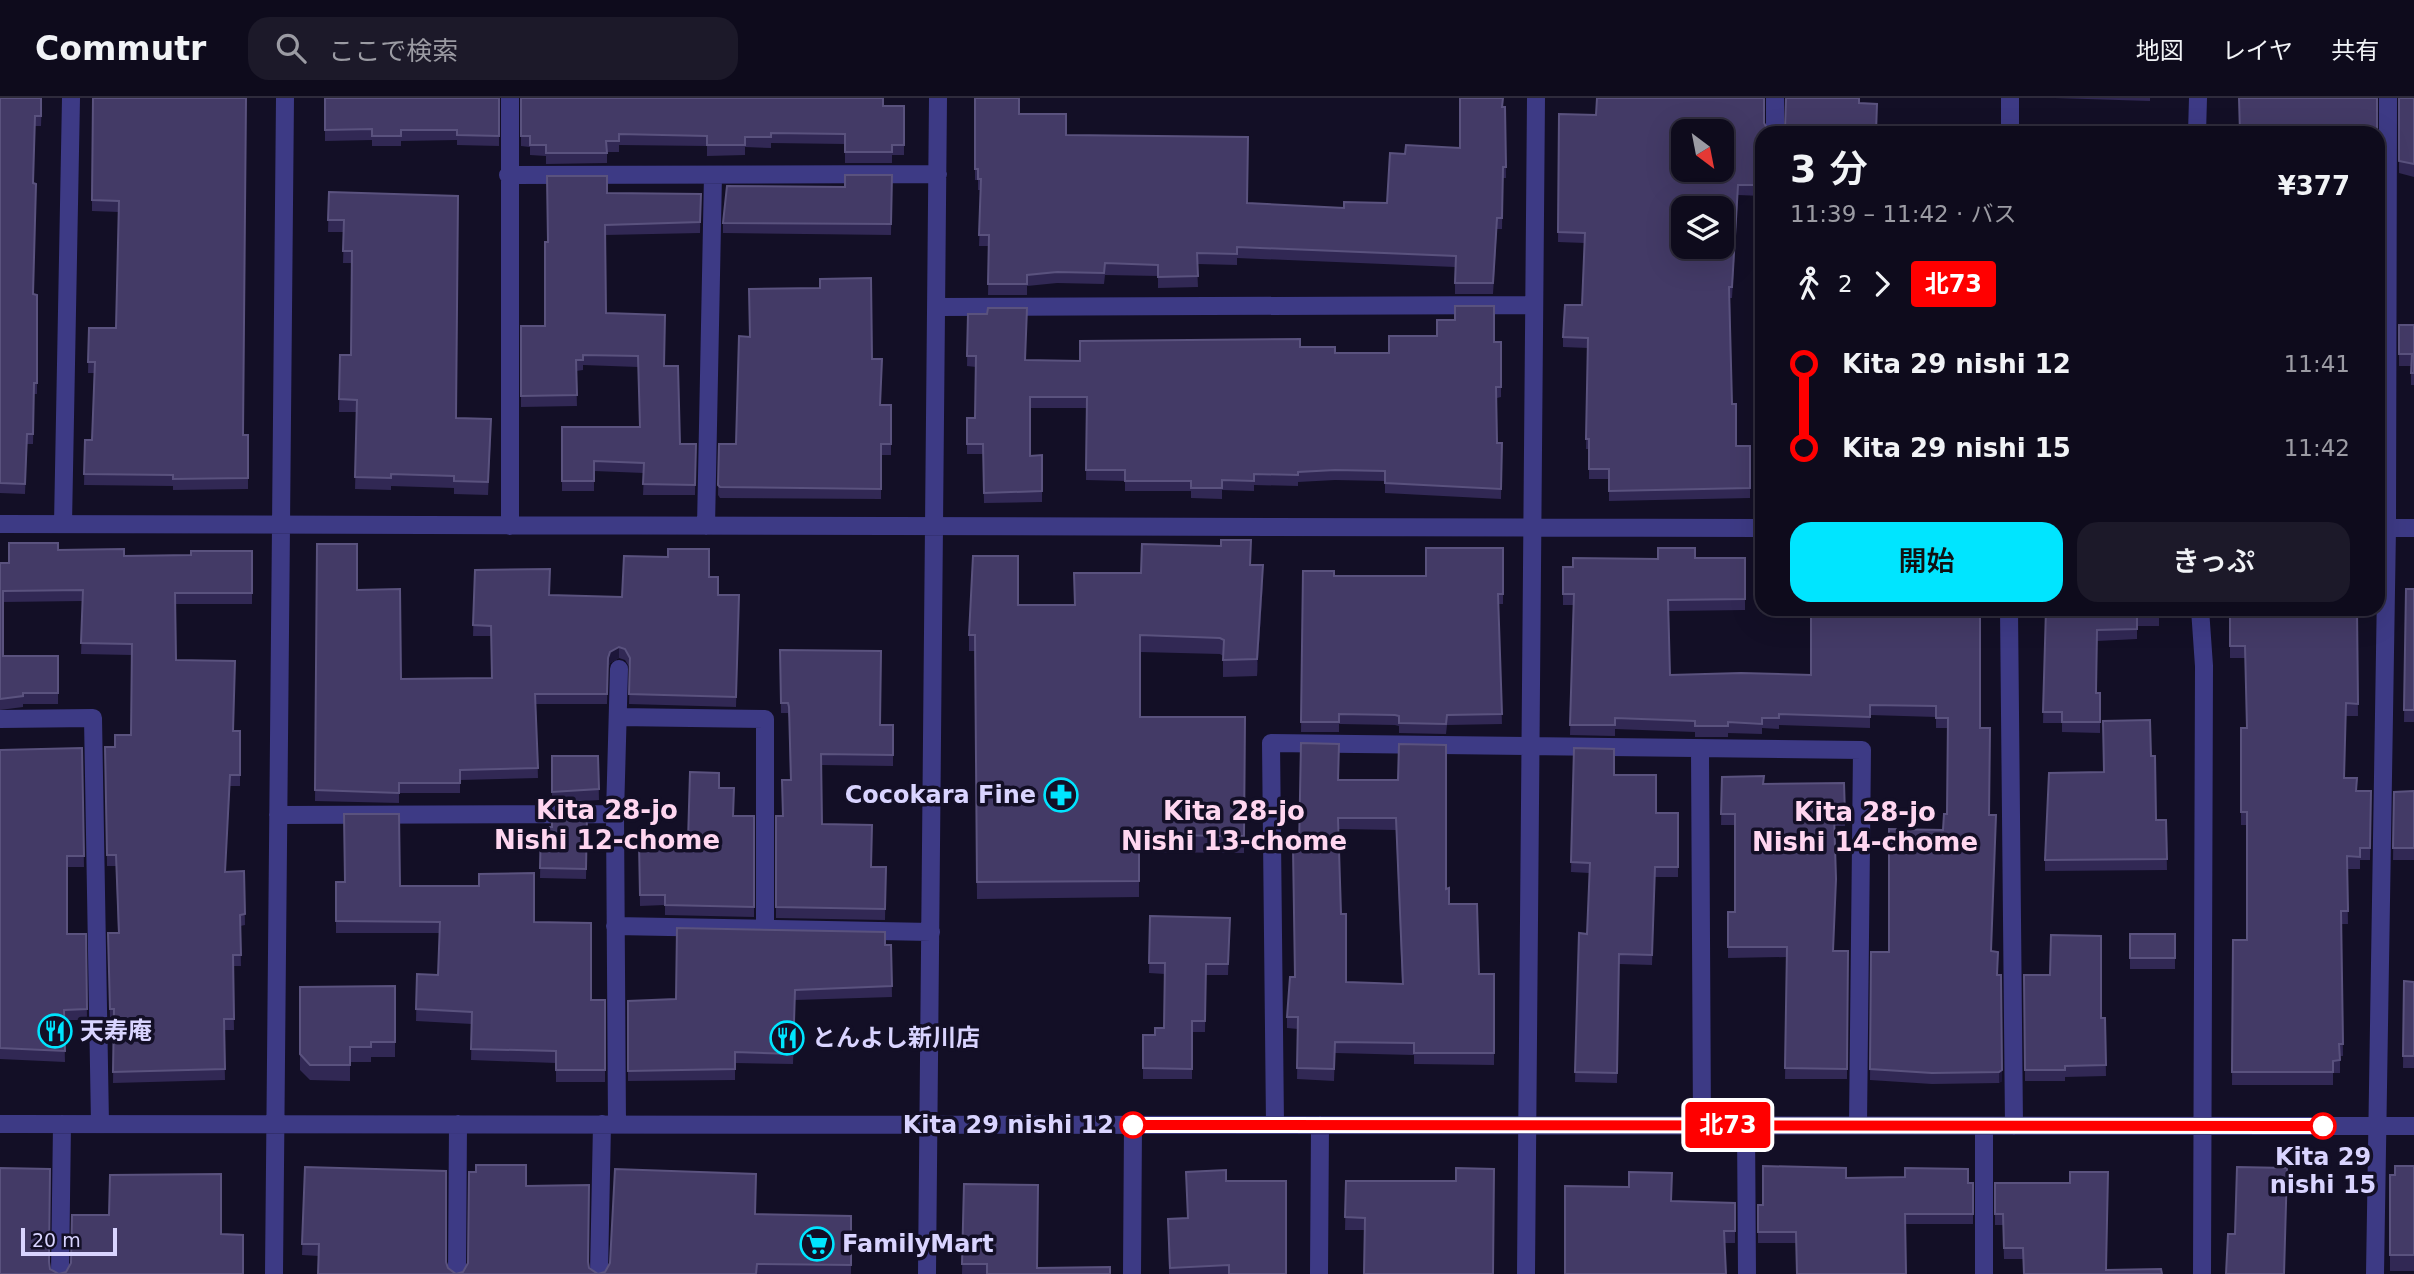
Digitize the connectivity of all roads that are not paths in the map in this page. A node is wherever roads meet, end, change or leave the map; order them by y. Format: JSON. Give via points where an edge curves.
{"nodes":[{"id":1,"x":71,"y":98,"type":"edge"},
{"id":2,"x":285,"y":98,"type":"edge"},
{"id":3,"x":510,"y":98,"type":"edge"},
{"id":4,"x":938,"y":98,"type":"edge"},
{"id":5,"x":1536,"y":98,"type":"edge"},
{"id":6,"x":1775,"y":98,"type":"edge"},
{"id":7,"x":2010,"y":98,"type":"edge"},
{"id":8,"x":2197,"y":98,"type":"edge"},
{"id":9,"x":2388,"y":98,"type":"edge"},
{"id":10,"x":1775,"y":126,"type":"edge"},
{"id":11,"x":2010,"y":126,"type":"edge"},
{"id":12,"x":2197,"y":126,"type":"edge"},
{"id":13,"x":938,"y":174,"type":"junction"},
{"id":14,"x":508,"y":175,"type":"junction"},
{"id":15,"x":713,"y":175,"type":"junction"},
{"id":16,"x":1534,"y":305,"type":"junction"},
{"id":17,"x":936,"y":307,"type":"junction"},
{"id":18,"x":2385,"y":313,"type":"edge"},
{"id":19,"x":0,"y":524,"type":"edge"},
{"id":20,"x":63,"y":524,"type":"junction"},
{"id":21,"x":281,"y":525,"type":"junction"},
{"id":22,"x":510,"y":526,"type":"junction"},
{"id":23,"x":706,"y":526,"type":"junction"},
{"id":24,"x":934,"y":527,"type":"junction"},
{"id":25,"x":1533,"y":527,"type":"junction"},
{"id":26,"x":1755,"y":528,"type":"edge"},
{"id":27,"x":2385,"y":528,"type":"edge"},
{"id":28,"x":2414,"y":528,"type":"edge"},
{"id":29,"x":2009,"y":616,"type":"edge"},
{"id":30,"x":2200,"y":616,"type":"edge"},
{"id":31,"x":2381,"y":616,"type":"edge"},
{"id":32,"x":619,"y":669,"type":"dead end"},
{"id":33,"x":618,"y":717,"type":"junction"},
{"id":34,"x":0,"y":719,"type":"edge"},
{"id":35,"x":1531,"y":746,"type":"junction"},
{"id":36,"x":1700,"y":750,"type":"junction"},
{"id":37,"x":615,"y":814,"type":"junction"},
{"id":38,"x":278,"y":815,"type":"junction"},
{"id":39,"x":615,"y":926,"type":"junction"},
{"id":40,"x":765,"y":928,"type":"junction"},
{"id":41,"x":931,"y":932,"type":"junction"},
{"id":42,"x":274,"y":1123,"type":"junction"},
{"id":43,"x":0,"y":1124,"type":"edge"},
{"id":44,"x":62,"y":1124,"type":"junction"},
{"id":45,"x":100,"y":1124,"type":"junction"},
{"id":46,"x":458,"y":1124,"type":"junction"},
{"id":47,"x":609,"y":1124,"type":"junction"},
{"id":48,"x":929,"y":1125,"type":"junction"},
{"id":49,"x":1133,"y":1125,"type":"junction"},
{"id":50,"x":1275,"y":1125,"type":"junction"},
{"id":51,"x":1320,"y":1125,"type":"junction"},
{"id":52,"x":1527,"y":1125,"type":"junction"},
{"id":53,"x":1702,"y":1125,"type":"junction"},
{"id":54,"x":1746,"y":1125,"type":"junction"},
{"id":55,"x":1858,"y":1125,"type":"junction"},
{"id":56,"x":1984,"y":1126,"type":"junction"},
{"id":57,"x":2014,"y":1126,"type":"junction"},
{"id":58,"x":2202,"y":1126,"type":"junction"},
{"id":59,"x":2378,"y":1126,"type":"junction"},
{"id":60,"x":2414,"y":1126,"type":"edge"},
{"id":61,"x":60,"y":1274,"type":"edge"},
{"id":62,"x":274,"y":1274,"type":"edge"},
{"id":63,"x":457,"y":1274,"type":"edge"},
{"id":64,"x":599,"y":1274,"type":"edge"},
{"id":65,"x":927,"y":1274,"type":"edge"},
{"id":66,"x":1132,"y":1274,"type":"edge"},
{"id":67,"x":1318,"y":1274,"type":"edge"},
{"id":68,"x":1526,"y":1274,"type":"edge"},
{"id":69,"x":1747,"y":1274,"type":"edge"},
{"id":70,"x":1984,"y":1274,"type":"edge"},
{"id":71,"x":2202,"y":1274,"type":"edge"},
{"id":72,"x":2375,"y":1274,"type":"edge"}],
"edges":[{"from":1,"to":20,"type":"street"},
{"from":2,"to":21,"type":"street"},
{"from":3,"to":14,"type":"street"},
{"from":4,"to":13,"type":"street"},
{"from":5,"to":16,"type":"street"},
{"from":6,"to":10,"type":"street"},
{"from":7,"to":11,"type":"street"},
{"from":8,"to":12,"type":"street"},
{"from":9,"to":18,"type":"street"},
{"from":13,"to":15,"type":"street"},
{"from":13,"to":17,"type":"street"},
{"from":14,"to":15,"type":"street"},
{"from":14,"to":22,"type":"street"},
{"from":15,"to":23,"type":"street"},
{"from":16,"to":17,"type":"street"},
{"from":16,"to":25,"type":"street"},
{"from":17,"to":24,"type":"street"},
{"from":19,"to":20,"type":"street"},
{"from":20,"to":21,"type":"street"},
{"from":21,"to":22,"type":"street"},
{"from":21,"to":38,"type":"street"},
{"from":22,"to":23,"type":"street"},
{"from":23,"to":24,"type":"street"},
{"from":24,"to":25,"type":"street"},
{"from":24,"to":41,"type":"street"},
{"from":25,"to":26,"type":"street"},
{"from":25,"to":35,"type":"street"},
{"from":27,"to":28,"type":"street"},
{"from":29,"to":57,"type":"street"},
{"from":30,"to":58,"type":"street"},
{"from":31,"to":59,"type":"street"},
{"from":32,"to":33,"type":"street"},
{"from":33,"to":37,"type":"street"},
{"from":33,"to":40,"type":"street","via":[[765,719]]},
{"from":34,"to":45,"type":"street","via":[[93,719]]},
{"from":35,"to":36,"type":"street"},
{"from":35,"to":50,"type":"street","via":[[1271,743]]},
{"from":35,"to":52,"type":"street"},
{"from":36,"to":53,"type":"street"},
{"from":36,"to":55,"type":"street","via":[[1862,750]]},
{"from":37,"to":38,"type":"street"},
{"from":37,"to":39,"type":"street"},
{"from":38,"to":42,"type":"street"},
{"from":39,"to":40,"type":"street"},
{"from":39,"to":47,"type":"street"},
{"from":40,"to":41,"type":"street"},
{"from":41,"to":48,"type":"street"},
{"from":42,"to":45,"type":"street"},
{"from":42,"to":46,"type":"street"},
{"from":42,"to":62,"type":"street"},
{"from":43,"to":44,"type":"street"},
{"from":44,"to":45,"type":"street"},
{"from":44,"to":61,"type":"street"},
{"from":46,"to":47,"type":"street"},
{"from":46,"to":63,"type":"street"},
{"from":47,"to":48,"type":"street"},
{"from":47,"to":64,"type":"street"},
{"from":48,"to":49,"type":"street"},
{"from":48,"to":65,"type":"street"},
{"from":49,"to":50,"type":"street"},
{"from":49,"to":66,"type":"street"},
{"from":50,"to":51,"type":"street"},
{"from":51,"to":52,"type":"street"},
{"from":51,"to":67,"type":"street"},
{"from":52,"to":53,"type":"street"},
{"from":52,"to":68,"type":"street"},
{"from":53,"to":54,"type":"street"},
{"from":54,"to":55,"type":"street"},
{"from":54,"to":69,"type":"street"},
{"from":55,"to":56,"type":"street"},
{"from":56,"to":57,"type":"street"},
{"from":56,"to":70,"type":"street"},
{"from":57,"to":58,"type":"street"},
{"from":58,"to":59,"type":"street"},
{"from":58,"to":71,"type":"street"},
{"from":59,"to":60,"type":"street"},
{"from":59,"to":72,"type":"street"}]}
